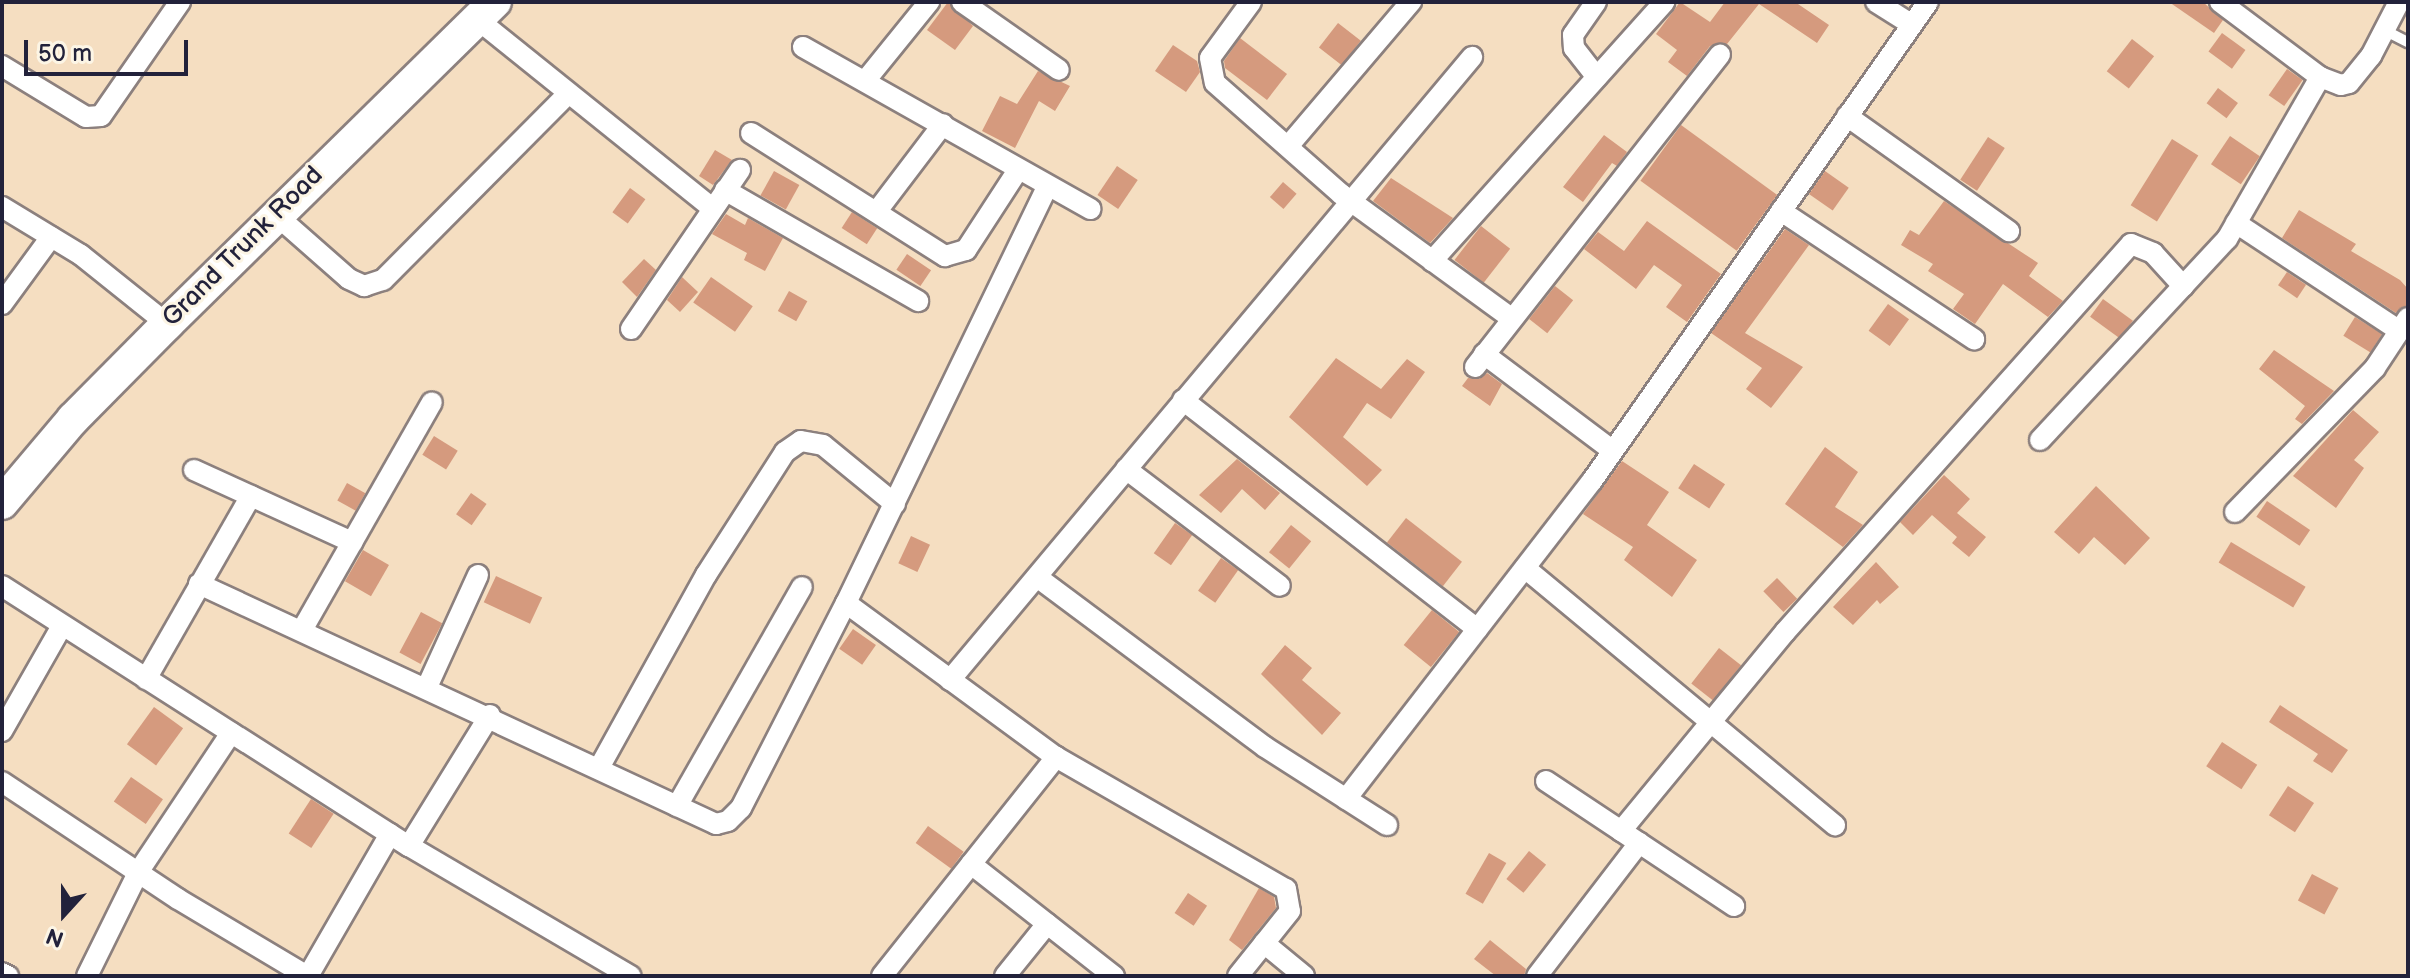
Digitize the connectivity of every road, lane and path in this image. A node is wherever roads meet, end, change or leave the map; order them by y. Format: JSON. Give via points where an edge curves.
{"nodes":[{"id":1,"x":180,"y":2,"type":"edge"},
{"id":2,"x":929,"y":2,"type":"edge"},
{"id":3,"x":962,"y":2,"type":"edge"},
{"id":4,"x":1251,"y":2,"type":"edge"},
{"id":5,"x":1411,"y":2,"type":"edge"},
{"id":6,"x":1596,"y":2,"type":"edge"},
{"id":7,"x":1664,"y":2,"type":"edge"},
{"id":8,"x":1876,"y":2,"type":"edge"},
{"id":9,"x":1928,"y":2,"type":"edge"},
{"id":10,"x":2220,"y":2,"type":"edge"},
{"id":11,"x":2399,"y":2,"type":"edge"},
{"id":12,"x":486,"y":10,"type":"edge"},
{"id":13,"x":1911,"y":24,"type":"junction"},
{"id":14,"x":2384,"y":30,"type":"junction"},
{"id":15,"x":2408,"y":42,"type":"edge"},
{"id":16,"x":803,"y":47,"type":"dead end"},
{"id":17,"x":1720,"y":55,"type":"dead end"},
{"id":18,"x":1472,"y":57,"type":"dead end"},
{"id":19,"x":2,"y":66,"type":"edge"},
{"id":20,"x":1059,"y":70,"type":"dead end"},
{"id":21,"x":1597,"y":77,"type":"junction"},
{"id":22,"x":2320,"y":77,"type":"junction"},
{"id":23,"x":865,"y":81,"type":"junction"},
{"id":24,"x":567,"y":95,"type":"junction"},
{"id":25,"x":1847,"y":116,"type":"junction"},
{"id":26,"x":943,"y":124,"type":"junction"},
{"id":27,"x":751,"y":133,"type":"dead end"},
{"id":28,"x":1290,"y":144,"type":"junction"},
{"id":29,"x":740,"y":170,"type":"dead end"},
{"id":30,"x":1018,"y":170,"type":"junction"},
{"id":31,"x":1047,"y":188,"type":"junction"},
{"id":32,"x":725,"y":190,"type":"junction"},
{"id":33,"x":1349,"y":200,"type":"junction"},
{"id":34,"x":2,"y":207,"type":"edge"},
{"id":35,"x":712,"y":208,"type":"junction"},
{"id":36,"x":1091,"y":209,"type":"dead end"},
{"id":37,"x":877,"y":211,"type":"junction"},
{"id":38,"x":1781,"y":211,"type":"junction"},
{"id":39,"x":275,"y":214,"type":"junction"},
{"id":40,"x":2236,"y":223,"type":"junction"},
{"id":41,"x":2009,"y":231,"type":"dead end"},
{"id":42,"x":51,"y":237,"type":"junction"},
{"id":43,"x":1432,"y":261,"type":"junction"},
{"id":44,"x":2183,"y":286,"type":"junction"},
{"id":45,"x":918,"y":301,"type":"dead end"},
{"id":46,"x":2,"y":304,"type":"edge"},
{"id":47,"x":1511,"y":318,"type":"junction"},
{"id":48,"x":167,"y":324,"type":"junction"},
{"id":49,"x":2404,"y":325,"type":"edge"},
{"id":50,"x":631,"y":329,"type":"dead end"},
{"id":51,"x":1974,"y":339,"type":"dead end"},
{"id":52,"x":1183,"y":400,"type":"junction"},
{"id":53,"x":432,"y":402,"type":"dead end"},
{"id":54,"x":2040,"y":440,"type":"dead end"},
{"id":55,"x":1613,"y":451,"type":"junction"},
{"id":56,"x":1126,"y":469,"type":"junction"},
{"id":57,"x":194,"y":470,"type":"dead end"},
{"id":58,"x":251,"y":496,"type":"junction"},
{"id":59,"x":2,"y":503,"type":"edge"},
{"id":60,"x":895,"y":504,"type":"junction"},
{"id":61,"x":2235,"y":512,"type":"dead end"},
{"id":62,"x":352,"y":542,"type":"junction"},
{"id":63,"x":1525,"y":568,"type":"junction"},
{"id":64,"x":478,"y":575,"type":"dead end"},
{"id":65,"x":1037,"y":577,"type":"junction"},
{"id":66,"x":199,"y":584,"type":"junction"},
{"id":67,"x":2,"y":586,"type":"edge"},
{"id":68,"x":1280,"y":586,"type":"dead end"},
{"id":69,"x":802,"y":587,"type":"dead end"},
{"id":70,"x":846,"y":603,"type":"junction"},
{"id":71,"x":62,"y":626,"type":"junction"},
{"id":72,"x":1477,"y":629,"type":"junction"},
{"id":73,"x":302,"y":630,"type":"junction"},
{"id":74,"x":146,"y":679,"type":"junction"},
{"id":75,"x":950,"y":680,"type":"junction"},
{"id":76,"x":427,"y":687,"type":"junction"},
{"id":77,"x":490,"y":715,"type":"junction"},
{"id":78,"x":1710,"y":723,"type":"junction"},
{"id":79,"x":2,"y":731,"type":"edge"},
{"id":80,"x":231,"y":733,"type":"junction"},
{"id":81,"x":1056,"y":757,"type":"junction"},
{"id":82,"x":599,"y":768,"type":"junction"},
{"id":83,"x":1546,"y":781,"type":"dead end"},
{"id":84,"x":2,"y":782,"type":"edge"},
{"id":85,"x":1346,"y":799,"type":"junction"},
{"id":86,"x":677,"y":806,"type":"junction"},
{"id":87,"x":1387,"y":825,"type":"dead end"},
{"id":88,"x":1835,"y":825,"type":"dead end"},
{"id":89,"x":1621,"y":831,"type":"junction"},
{"id":90,"x":390,"y":834,"type":"junction"},
{"id":91,"x":1639,"y":843,"type":"junction"},
{"id":92,"x":409,"y":846,"type":"junction"},
{"id":93,"x":971,"y":864,"type":"junction"},
{"id":94,"x":139,"y":871,"type":"junction"},
{"id":95,"x":1734,"y":906,"type":"dead end"},
{"id":96,"x":1047,"y":924,"type":"junction"},
{"id":97,"x":1264,"y":943,"type":"junction"},
{"id":98,"x":2,"y":973,"type":"edge"},
{"id":99,"x":8,"y":976,"type":"edge"},
{"id":100,"x":87,"y":976,"type":"edge"},
{"id":101,"x":308,"y":976,"type":"edge"},
{"id":102,"x":631,"y":976,"type":"edge"},
{"id":103,"x":882,"y":976,"type":"edge"},
{"id":104,"x":1005,"y":976,"type":"edge"},
{"id":105,"x":1114,"y":976,"type":"edge"},
{"id":106,"x":1238,"y":976,"type":"edge"},
{"id":107,"x":1304,"y":976,"type":"edge"},
{"id":108,"x":1537,"y":976,"type":"edge"}],
"edges":[{"from":1,"to":19,"type":"street","via":[[101,116],[86,117]]},
{"from":2,"to":23,"type":"street"},
{"from":3,"to":20,"type":"street"},
{"from":4,"to":28,"type":"street","via":[[1210,58],[1209,70],[1215,83]]},
{"from":5,"to":28,"type":"street"},
{"from":6,"to":21,"type":"street","via":[[1573,35],[1574,48]]},
{"from":7,"to":21,"type":"street"},
{"from":8,"to":13,"type":"street"},
{"from":9,"to":13,"type":"street"},
{"from":10,"to":22,"type":"street"},
{"from":11,"to":14,"type":"street"},
{"from":12,"to":24,"type":"street"},
{"from":12,"to":39,"type":"main road","name":"Grand Trunk Road"},
{"from":13,"to":25,"type":"street"},
{"from":14,"to":15,"type":"lane"},
{"from":14,"to":22,"type":"street","via":[[2349,83]]},
{"from":16,"to":23,"type":"street"},
{"from":17,"to":47,"type":"street"},
{"from":18,"to":33,"type":"street"},
{"from":21,"to":43,"type":"street"},
{"from":22,"to":40,"type":"street"},
{"from":23,"to":26,"type":"street"},
{"from":24,"to":35,"type":"street"},
{"from":24,"to":39,"type":"street","via":[[383,280],[364,286],[349,279]]},
{"from":25,"to":38,"type":"street"},
{"from":25,"to":41,"type":"street"},
{"from":26,"to":30,"type":"street"},
{"from":26,"to":37,"type":"street"},
{"from":27,"to":37,"type":"street"},
{"from":28,"to":33,"type":"street"},
{"from":29,"to":32,"type":"street"},
{"from":30,"to":31,"type":"street"},
{"from":30,"to":37,"type":"street","via":[[957,257],[945,256]]},
{"from":31,"to":36,"type":"street"},
{"from":31,"to":60,"type":"street"},
{"from":32,"to":35,"type":"street"},
{"from":32,"to":45,"type":"street"},
{"from":33,"to":43,"type":"street"},
{"from":33,"to":52,"type":"street"},
{"from":34,"to":42,"type":"street"},
{"from":35,"to":50,"type":"street"},
{"from":38,"to":51,"type":"street"},
{"from":38,"to":55,"type":"street"},
{"from":39,"to":48,"type":"main road","name":"Grand Trunk Road"},
{"from":40,"to":44,"type":"street"},
{"from":40,"to":49,"type":"street"},
{"from":42,"to":46,"type":"street"},
{"from":42,"to":48,"type":"street"},
{"from":43,"to":47,"type":"street"},
{"from":44,"to":54,"type":"street"},
{"from":44,"to":78,"type":"street","via":[[2153,253],[2131,244]]},
{"from":47,"to":55,"type":"street","via":[[1479,361]]},
{"from":48,"to":59,"type":"main road","name":"Grand Trunk Road","via":[[73,419]]},
{"from":49,"to":61,"type":"street","via":[[2375,368]]},
{"from":52,"to":56,"type":"street"},
{"from":52,"to":72,"type":"street"},
{"from":53,"to":62,"type":"street"},
{"from":55,"to":63,"type":"street"},
{"from":56,"to":65,"type":"street"},
{"from":56,"to":68,"type":"street"},
{"from":57,"to":58,"type":"street"},
{"from":58,"to":62,"type":"street"},
{"from":58,"to":66,"type":"street"},
{"from":60,"to":70,"type":"street"},
{"from":60,"to":82,"type":"street","via":[[823,445],[801,441],[785,452],[706,575]]},
{"from":62,"to":73,"type":"street"},
{"from":63,"to":72,"type":"street"},
{"from":63,"to":78,"type":"street"},
{"from":64,"to":76,"type":"street"},
{"from":65,"to":75,"type":"street"},
{"from":65,"to":85,"type":"street","via":[[1265,747]]},
{"from":66,"to":73,"type":"street"},
{"from":66,"to":74,"type":"street"},
{"from":67,"to":71,"type":"street"},
{"from":69,"to":86,"type":"street"},
{"from":70,"to":75,"type":"street"},
{"from":70,"to":86,"type":"street","via":[[741,808],[716,824]]},
{"from":71,"to":74,"type":"street"},
{"from":71,"to":79,"type":"street"},
{"from":72,"to":85,"type":"street"},
{"from":73,"to":76,"type":"street"},
{"from":74,"to":80,"type":"street"},
{"from":75,"to":81,"type":"street"},
{"from":76,"to":77,"type":"street"},
{"from":77,"to":82,"type":"street"},
{"from":77,"to":92,"type":"street"},
{"from":78,"to":88,"type":"street"},
{"from":78,"to":89,"type":"street"},
{"from":80,"to":90,"type":"street"},
{"from":80,"to":94,"type":"street"},
{"from":81,"to":93,"type":"street"},
{"from":81,"to":97,"type":"street","via":[[1286,889],[1290,911]]},
{"from":82,"to":86,"type":"street"},
{"from":83,"to":89,"type":"street"},
{"from":84,"to":94,"type":"street"},
{"from":85,"to":87,"type":"street"},
{"from":89,"to":91,"type":"street"},
{"from":90,"to":92,"type":"street"},
{"from":90,"to":101,"type":"street"},
{"from":91,"to":95,"type":"street"},
{"from":91,"to":108,"type":"street"},
{"from":92,"to":102,"type":"street"},
{"from":93,"to":96,"type":"street"},
{"from":93,"to":103,"type":"street"},
{"from":94,"to":100,"type":"street"},
{"from":94,"to":101,"type":"street"},
{"from":96,"to":104,"type":"street"},
{"from":96,"to":105,"type":"street"},
{"from":97,"to":106,"type":"street"},
{"from":97,"to":107,"type":"street"},
{"from":98,"to":99,"type":"street"}]}
